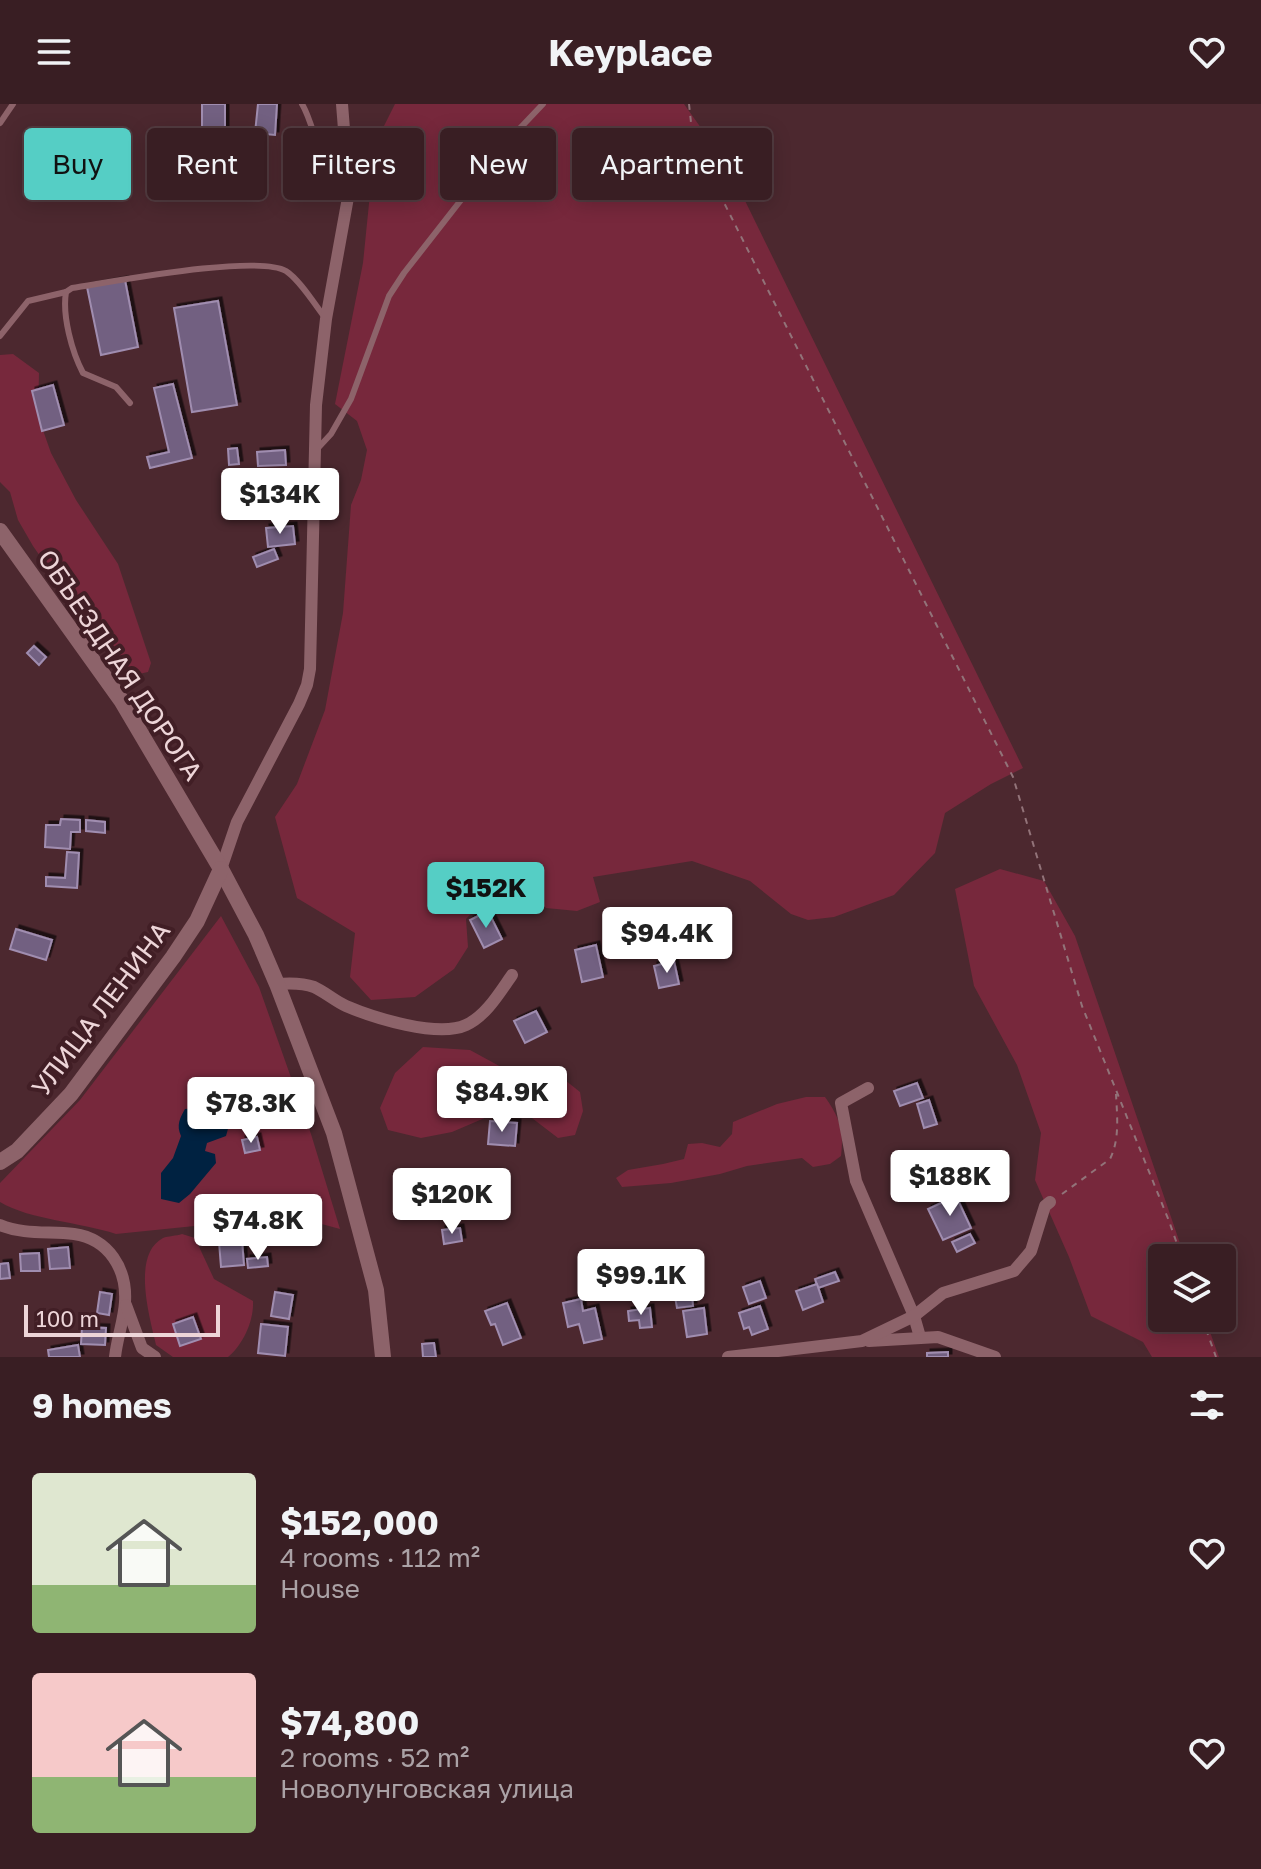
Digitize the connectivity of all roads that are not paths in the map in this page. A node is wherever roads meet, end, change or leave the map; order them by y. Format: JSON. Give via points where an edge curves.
{"nodes":[{"id":1,"x":13,"y":104,"type":"edge"},
{"id":2,"x":302,"y":104,"type":"edge"},
{"id":3,"x":342,"y":104,"type":"edge"},
{"id":4,"x":543,"y":104,"type":"edge"},
{"id":5,"x":0,"y":123,"type":"edge"},
{"id":6,"x":313,"y":128,"type":"edge"},
{"id":7,"x":344,"y":128,"type":"edge"},
{"id":8,"x":348,"y":200,"type":"edge"},
{"id":9,"x":66,"y":292,"type":"junction"},
{"id":10,"x":326,"y":319,"type":"junction"},
{"id":11,"x":0,"y":336,"type":"edge"},
{"id":12,"x":130,"y":403,"type":"dead end"},
{"id":13,"x":315,"y":450,"type":"junction"},
{"id":14,"x":0,"y":531,"type":"edge"},
{"id":15,"x":221,"y":869,"type":"junction"},
{"id":16,"x":512,"y":975,"type":"dead end"},
{"id":17,"x":277,"y":984,"type":"junction"},
{"id":18,"x":868,"y":1088,"type":"dead end"},
{"id":19,"x":0,"y":1162,"type":"edge"},
{"id":20,"x":1050,"y":1202,"type":"road end"},
{"id":21,"x":0,"y":1225,"type":"edge"},
{"id":22,"x":125,"y":1302,"type":"junction"},
{"id":23,"x":914,"y":1316,"type":"junction"},
{"id":24,"x":920,"y":1337,"type":"junction"},
{"id":25,"x":118,"y":1341,"type":"junction"},
{"id":26,"x":862,"y":1341,"type":"junction"},
{"id":27,"x":142,"y":1348,"type":"junction"},
{"id":28,"x":115,"y":1357,"type":"edge"},
{"id":29,"x":155,"y":1357,"type":"edge"},
{"id":30,"x":383,"y":1357,"type":"edge"},
{"id":31,"x":728,"y":1357,"type":"edge"},
{"id":32,"x":995,"y":1357,"type":"edge"}],
"edges":[{"from":1,"to":5,"type":"lane"},
{"from":2,"to":6,"type":"lane"},
{"from":3,"to":7,"type":"street"},
{"from":4,"to":13,"type":"lane","via":[[504,145],[404,273],[389,296],[351,399]]},
{"from":8,"to":10,"type":"street"},
{"from":9,"to":10,"type":"lane","via":[[224,266],[266,266],[285,271]]},
{"from":9,"to":11,"type":"lane","via":[[28,301]]},
{"from":9,"to":12,"type":"lane","via":[[74,355],[83,373],[116,387]]},
{"from":10,"to":13,"type":"street"},
{"from":13,"to":15,"type":"street","via":[[307,685],[237,822]]},
{"from":14,"to":15,"type":"street","name":"ОБЪЕЗДНАЯ ДОРОГА","via":[[121,700]]},
{"from":15,"to":17,"type":"street","name":"ОБЪЕЗДНАЯ ДОРОГА"},
{"from":15,"to":19,"type":"street","name":"УЛИЦА ЛЕНИНА","via":[[173,957],[71,1094]]},
{"from":16,"to":17,"type":"street","via":[[482,1013],[456,1029],[373,1016],[314,987]]},
{"from":17,"to":30,"type":"street","name":"ОБЪЕЗДНАЯ ДОРОГА","via":[[334,1133],[376,1290]]},
{"from":18,"to":23,"type":"street","via":[[841,1103],[856,1181]]},
{"from":20,"to":23,"type":"street","via":[[1031,1251],[1014,1271],[943,1293]]},
{"from":21,"to":22,"type":"street","via":[[77,1235],[105,1247],[124,1275]]},
{"from":22,"to":25,"type":"street"},
{"from":22,"to":27,"type":"street"},
{"from":23,"to":24,"type":"street"},
{"from":23,"to":26,"type":"street"},
{"from":24,"to":26,"type":"street"},
{"from":24,"to":32,"type":"street","via":[[938,1337]]},
{"from":25,"to":27,"type":"street"},
{"from":25,"to":28,"type":"street"},
{"from":26,"to":31,"type":"street"},
{"from":27,"to":29,"type":"street"}]}
